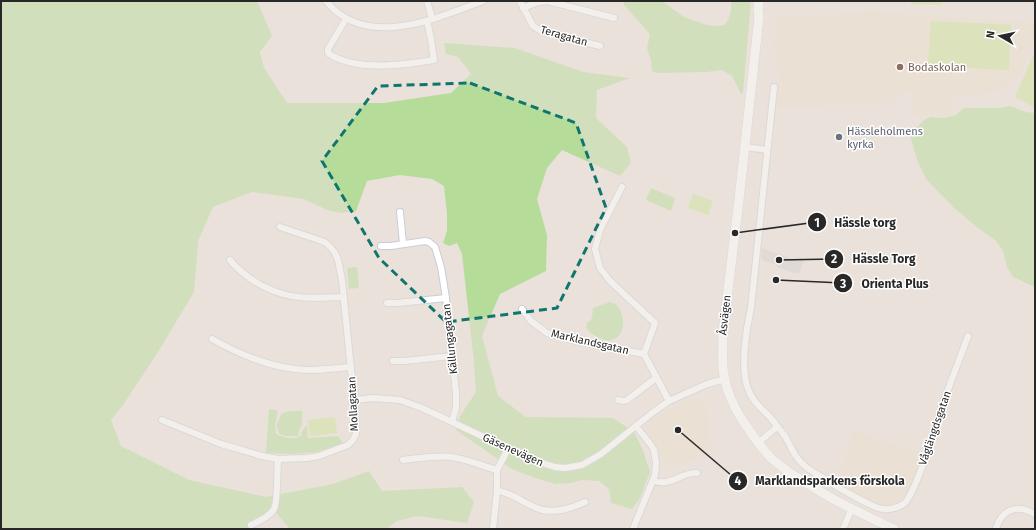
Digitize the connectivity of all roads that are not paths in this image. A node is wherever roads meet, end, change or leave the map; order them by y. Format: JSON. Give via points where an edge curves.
{"nodes":[{"id":1,"x":326,"y":1,"type":"edge"},
{"id":2,"x":427,"y":1,"type":"edge"},
{"id":3,"x":483,"y":1,"type":"edge"},
{"id":4,"x":520,"y":1,"type":"edge"},
{"id":5,"x":759,"y":1,"type":"edge"},
{"id":6,"x":763,"y":1,"type":"edge"},
{"id":7,"x":523,"y":8,"type":"junction"},
{"id":8,"x":759,"y":17,"type":"junction"},
{"id":9,"x":614,"y":18,"type":"dead end"},
{"id":10,"x":346,"y":19,"type":"junction"},
{"id":11,"x":430,"y":20,"type":"junction"},
{"id":12,"x":600,"y":46,"type":"dead end"},
{"id":13,"x":774,"y":87,"type":"dead end"},
{"id":14,"x":745,"y":147,"type":"junction"},
{"id":15,"x":768,"y":150,"type":"junction"},
{"id":16,"x":622,"y":187,"type":"dead end"},
{"id":17,"x":400,"y":212,"type":"dead end"},
{"id":18,"x":280,"y":227,"type":"dead end"},
{"id":19,"x":403,"y":244,"type":"junction"},
{"id":20,"x":381,"y":246,"type":"dead end"},
{"id":21,"x":230,"y":260,"type":"dead end"},
{"id":22,"x":343,"y":297,"type":"junction"},
{"id":23,"x":446,"y":298,"type":"junction"},
{"id":24,"x":387,"y":303,"type":"dead end"},
{"id":25,"x":522,"y":309,"type":"dead end"},
{"id":26,"x":968,"y":336,"type":"dead end"},
{"id":27,"x":212,"y":339,"type":"dead end"},
{"id":28,"x":644,"y":354,"type":"junction"},
{"id":29,"x":452,"y":356,"type":"junction"},
{"id":30,"x":392,"y":361,"type":"dead end"},
{"id":31,"x":351,"y":367,"type":"junction"},
{"id":32,"x":656,"y":378,"type":"junction"},
{"id":33,"x":725,"y":379,"type":"junction"},
{"id":34,"x":354,"y":400,"type":"junction"},
{"id":35,"x":618,"y":400,"type":"dead end"},
{"id":36,"x":669,"y":401,"type":"junction"},
{"id":37,"x":162,"y":420,"type":"dead end"},
{"id":38,"x":452,"y":422,"type":"junction"},
{"id":39,"x":636,"y":426,"type":"junction"},
{"id":40,"x":778,"y":427,"type":"junction"},
{"id":41,"x":758,"y":443,"type":"junction"},
{"id":42,"x":508,"y":449,"type":"junction"},
{"id":43,"x":278,"y":459,"type":"junction"},
{"id":44,"x":403,"y":460,"type":"dead end"},
{"id":45,"x":497,"y":470,"type":"junction"},
{"id":46,"x":697,"y":474,"type":"dead end"},
{"id":47,"x":653,"y":481,"type":"junction"},
{"id":48,"x":497,"y":491,"type":"junction"},
{"id":49,"x":585,"y":502,"type":"dead end"},
{"id":50,"x":852,"y":508,"type":"junction"},
{"id":51,"x":1035,"y":514,"type":"edge"},
{"id":52,"x":251,"y":525,"type":"dead end"},
{"id":53,"x":493,"y":529,"type":"edge"},
{"id":54,"x":633,"y":529,"type":"edge"},
{"id":55,"x":843,"y":529,"type":"edge"},
{"id":56,"x":894,"y":529,"type":"edge"},
{"id":57,"x":996,"y":529,"type":"edge"}],
"edges":[{"from":1,"to":10,"type":"street"},
{"from":2,"to":11,"type":"street"},
{"from":3,"to":11,"type":"street"},
{"from":4,"to":7,"type":"street","name":"Teragatan"},
{"from":5,"to":8,"type":"street","name":"Åsvägen"},
{"from":6,"to":8,"type":"street","name":"Åsvägen"},
{"from":7,"to":9,"type":"street","via":[[548,1]]},
{"from":7,"to":12,"type":"street","name":"Teragatan","via":[[533,26],[541,30]]},
{"from":8,"to":14,"type":"street","name":"Åsvägen"},
{"from":10,"to":11,"type":"street","via":[[382,28]]},
{"from":10,"to":11,"type":"street","via":[[328,53],[345,61],[380,66],[434,60]]},
{"from":13,"to":15,"type":"street","name":"Våglängdsgatan"},
{"from":14,"to":15,"type":"street"},
{"from":14,"to":33,"type":"street","name":"Åsvägen","via":[[723,332],[722,361]]},
{"from":15,"to":40,"type":"street","name":"Våglängdsgatan","via":[[744,366],[752,398]]},
{"from":16,"to":28,"type":"street","name":"Marklandsgatan","via":[[600,230],[595,249],[600,268],[610,281],[655,323]]},
{"from":17,"to":19,"type":"street"},
{"from":18,"to":22,"type":"street","name":"Mollagatan","via":[[326,243],[331,248],[338,260]]},
{"from":19,"to":20,"type":"street"},
{"from":19,"to":23,"type":"street","name":"Källungagatan","via":[[425,241],[435,247]]},
{"from":21,"to":22,"type":"street","via":[[237,269],[260,285],[280,294],[316,299]]},
{"from":22,"to":31,"type":"street","name":"Mollagatan"},
{"from":23,"to":24,"type":"street"},
{"from":23,"to":29,"type":"street","name":"Källungagatan"},
{"from":25,"to":28,"type":"street","name":"Marklandsgatan","via":[[531,321],[547,333]]},
{"from":26,"to":40,"type":"street","name":"Våglängdsgatan","via":[[919,476],[909,497],[898,507],[883,510],[843,491],[804,466]]},
{"from":27,"to":31,"type":"street","via":[[256,360],[282,367],[321,370]]},
{"from":28,"to":32,"type":"street","name":"Marklandsgatan"},
{"from":29,"to":30,"type":"street"},
{"from":29,"to":38,"type":"street","name":"Källungagatan","via":[[456,402]]},
{"from":31,"to":34,"type":"street","name":"Mollagatan"},
{"from":32,"to":35,"type":"street","via":[[627,400]]},
{"from":32,"to":36,"type":"street","name":"Marklandsgatan"},
{"from":33,"to":36,"type":"street","name":"Gäsenevägen"},
{"from":33,"to":41,"type":"street","name":"Åsvägen","via":[[736,410]]},
{"from":34,"to":38,"type":"street","name":"Gäsenevägen","via":[[400,400]]},
{"from":34,"to":43,"type":"street","name":"Mollagatan","via":[[356,434],[348,445],[319,456]]},
{"from":36,"to":39,"type":"street","name":"Gäsenevägen"},
{"from":37,"to":43,"type":"street","name":"Mollagatan","via":[[221,444]]},
{"from":38,"to":42,"type":"street","name":"Gäsenevägen"},
{"from":39,"to":42,"type":"street","name":"Gäsenevägen","via":[[601,454],[575,467],[555,467]]},
{"from":39,"to":47,"type":"street","via":[[654,450],[656,463]]},
{"from":40,"to":41,"type":"street"},
{"from":41,"to":50,"type":"street","name":"Åsvägen","via":[[786,470],[813,488]]},
{"from":42,"to":45,"type":"street"},
{"from":43,"to":52,"type":"street","via":[[274,509]]},
{"from":44,"to":45,"type":"street","via":[[451,457]]},
{"from":45,"to":48,"type":"street"},
{"from":46,"to":47,"type":"street","via":[[667,482]]},
{"from":47,"to":54,"type":"street"},
{"from":48,"to":49,"type":"street","via":[[514,496],[542,510],[557,511]]},
{"from":48,"to":53,"type":"street"},
{"from":50,"to":55,"type":"street"},
{"from":50,"to":56,"type":"street","name":"Åsvägen"},
{"from":51,"to":57,"type":"street","via":[[1015,508],[1002,516]]}]}
